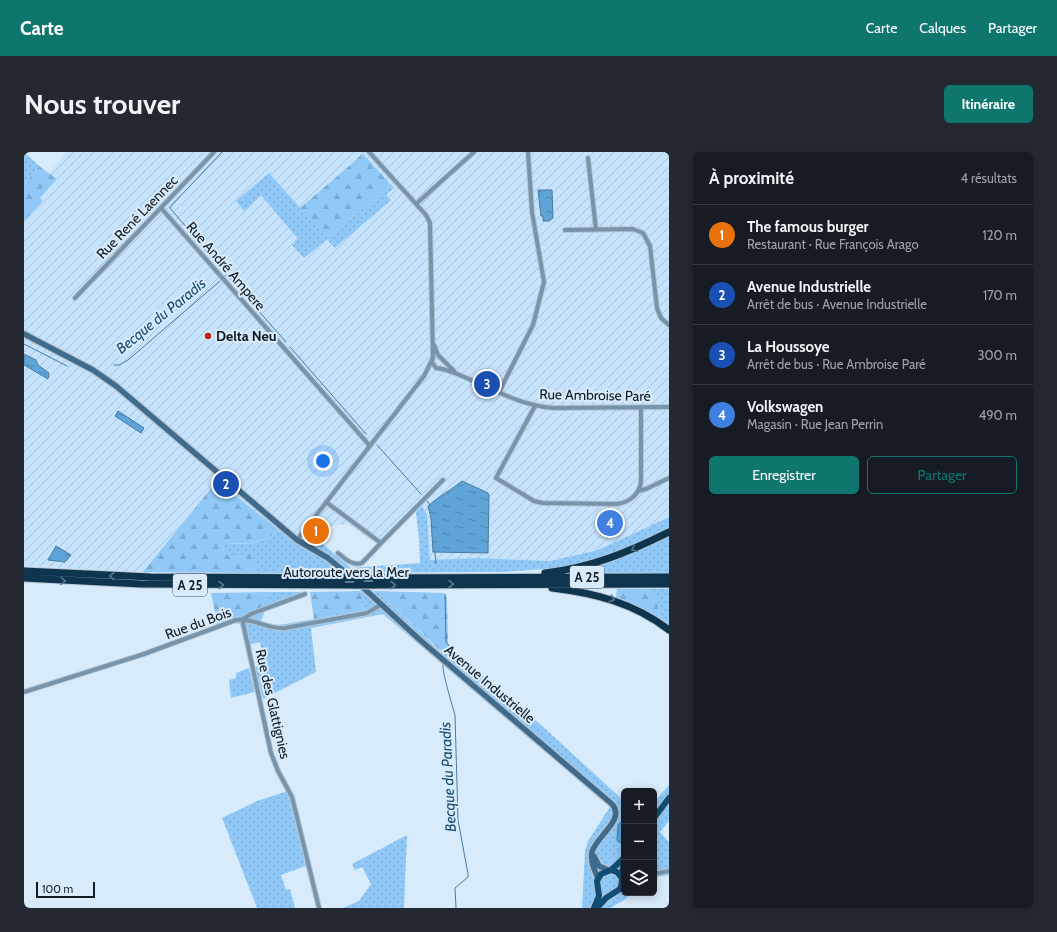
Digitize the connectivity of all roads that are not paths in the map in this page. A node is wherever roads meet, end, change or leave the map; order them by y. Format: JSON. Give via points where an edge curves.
{"nodes":[{"id":1,"x":214,"y":152,"type":"edge"},
{"id":2,"x":369,"y":152,"type":"edge"},
{"id":3,"x":474,"y":152,"type":"edge"},
{"id":4,"x":528,"y":152,"type":"edge"},
{"id":5,"x":588,"y":158,"type":"dead end"},
{"id":6,"x":416,"y":204,"type":"junction"},
{"id":7,"x":161,"y":208,"type":"junction"},
{"id":8,"x":565,"y":230,"type":"dead end"},
{"id":9,"x":596,"y":230,"type":"junction"},
{"id":10,"x":75,"y":298,"type":"dead end"},
{"id":11,"x":669,"y":325,"type":"edge"},
{"id":12,"x":24,"y":334,"type":"edge"},
{"id":13,"x":434,"y":341,"type":"junction"},
{"id":14,"x":442,"y":359,"type":"junction"},
{"id":15,"x":432,"y":361,"type":"junction"},
{"id":16,"x":438,"y":368,"type":"junction"},
{"id":17,"x":456,"y":373,"type":"junction"},
{"id":18,"x":424,"y":376,"type":"junction"},
{"id":19,"x":499,"y":392,"type":"junction"},
{"id":20,"x":535,"y":406,"type":"junction"},
{"id":21,"x":641,"y":407,"type":"junction"},
{"id":22,"x":669,"y":407,"type":"edge"},
{"id":23,"x":370,"y":446,"type":"junction"},
{"id":24,"x":669,"y":478,"type":"edge"},
{"id":25,"x":443,"y":480,"type":"dead end"},
{"id":26,"x":638,"y":491,"type":"junction"},
{"id":27,"x":326,"y":502,"type":"junction"},
{"id":28,"x":669,"y":532,"type":"edge"},
{"id":29,"x":297,"y":540,"type":"junction"},
{"id":30,"x":380,"y":544,"type":"junction"},
{"id":31,"x":338,"y":553,"type":"dead end"},
{"id":32,"x":24,"y":571,"type":"edge"},
{"id":33,"x":505,"y":577,"type":"junction"},
{"id":34,"x":669,"y":577,"type":"edge"},
{"id":35,"x":24,"y":578,"type":"edge"},
{"id":36,"x":532,"y":584,"type":"junction"},
{"id":37,"x":669,"y":584,"type":"edge"},
{"id":38,"x":305,"y":594,"type":"dead end"},
{"id":39,"x":382,"y":604,"type":"junction"},
{"id":40,"x":243,"y":619,"type":"junction"},
{"id":41,"x":669,"y":630,"type":"edge"},
{"id":42,"x":24,"y":692,"type":"edge"},
{"id":43,"x":669,"y":798,"type":"edge"},
{"id":44,"x":657,"y":814,"type":"edge"},
{"id":45,"x":593,"y":850,"type":"junction"},
{"id":46,"x":622,"y":860,"type":"edge"},
{"id":47,"x":609,"y":870,"type":"junction"},
{"id":48,"x":669,"y":871,"type":"edge"},
{"id":49,"x":657,"y":873,"type":"edge"},
{"id":50,"x":621,"y":878,"type":"edge"},
{"id":51,"x":598,"y":883,"type":"junction"},
{"id":52,"x":621,"y":888,"type":"edge"},
{"id":53,"x":621,"y":891,"type":"edge"},
{"id":54,"x":615,"y":893,"type":"junction"},
{"id":55,"x":319,"y":908,"type":"edge"},
{"id":56,"x":594,"y":908,"type":"edge"},
{"id":57,"x":597,"y":908,"type":"edge"}],
"edges":[{"from":1,"to":7,"type":"street","name":"Rue René Laennec"},
{"from":2,"to":6,"type":"street"},
{"from":3,"to":6,"type":"street"},
{"from":4,"to":19,"type":"street","via":[[532,207],[544,282],[533,325]]},
{"from":5,"to":9,"type":"street"},
{"from":6,"to":13,"type":"street","via":[[431,226]]},
{"from":7,"to":10,"type":"street","name":"Rue René Laennec"},
{"from":7,"to":23,"type":"street","name":"Rue André Ampere"},
{"from":8,"to":9,"type":"street"},
{"from":9,"to":11,"type":"street","via":[[636,230],[645,235],[650,246],[657,308],[661,318]]},
{"from":12,"to":29,"type":"street","name":"Avenue Industrielle","via":[[93,370],[112,383]]},
{"from":13,"to":14,"type":"street","via":[[436,351]]},
{"from":13,"to":15,"type":"street"},
{"from":14,"to":15,"type":"street","via":[[437,357]]},
{"from":14,"to":16,"type":"street","via":[[443,365]]},
{"from":14,"to":17,"type":"street","name":"Rue Ambroise Paré"},
{"from":15,"to":16,"type":"street"},
{"from":15,"to":18,"type":"street"},
{"from":16,"to":17,"type":"street","name":"Rue Ambroise Paré"},
{"from":16,"to":18,"type":"street"},
{"from":17,"to":19,"type":"street","name":"Rue Ambroise Paré"},
{"from":18,"to":23,"type":"street"},
{"from":19,"to":20,"type":"street","name":"Rue Ambroise Paré"},
{"from":20,"to":21,"type":"street","name":"Rue Ambroise Paré"},
{"from":20,"to":26,"type":"street","via":[[496,478],[541,503],[619,503],[631,499]]},
{"from":21,"to":22,"type":"street","name":"Rue Ambroise Paré"},
{"from":21,"to":26,"type":"street","via":[[641,481]]},
{"from":23,"to":27,"type":"street"},
{"from":24,"to":26,"type":"street"},
{"from":25,"to":30,"type":"street"},
{"from":27,"to":29,"type":"street"},
{"from":27,"to":30,"type":"street"},
{"from":28,"to":33,"type":"highway","one_way":true,"via":[[621,555],[584,566]]},
{"from":29,"to":39,"type":"street","name":"Avenue Industrielle","via":[[336,564]]},
{"from":30,"to":31,"type":"street","via":[[358,564],[346,560]]},
{"from":33,"to":32,"type":"highway","number":"A 25","one_way":true,"bridge":true,"via":[[156,577]]},
{"from":33,"to":34,"type":"highway","number":"A 25"},
{"from":35,"to":36,"type":"highway","name":"Autoroute vers la Mer","number":"A 25","one_way":true,"bridge":true,"via":[[149,584]]},
{"from":36,"to":37,"type":"highway","name":"Autoroute vers la Mer","number":"A 25"},
{"from":36,"to":41,"type":"highway","one_way":true,"via":[[539,588],[590,593],[614,600],[644,613]]},
{"from":38,"to":40,"type":"street"},
{"from":39,"to":40,"type":"street","name":"Rue du Bois","via":[[367,613],[285,628],[275,628]]},
{"from":39,"to":45,"type":"street","name":"Avenue Industrielle","via":[[420,640],[613,805],[616,810],[615,819]]},
{"from":40,"to":42,"type":"street","name":"Rue du Bois","via":[[230,621],[144,654]]},
{"from":40,"to":55,"type":"street","name":"Rue des Glattignies","via":[[271,753],[292,797]]},
{"from":43,"to":44,"type":"main road"},
{"from":45,"to":47,"type":"street","via":[[598,865]]},
{"from":45,"to":51,"type":"street","via":[[592,861]]},
{"from":46,"to":47,"type":"main road"},
{"from":47,"to":50,"type":"main road","via":[[617,872]]},
{"from":47,"to":51,"type":"main road","via":[[602,872]]},
{"from":48,"to":49,"type":"street"},
{"from":51,"to":54,"type":"main road","via":[[603,893]]},
{"from":51,"to":56,"type":"main road","via":[[598,896]]},
{"from":52,"to":54,"type":"main road"},
{"from":53,"to":54,"type":"street"},
{"from":54,"to":57,"type":"main road","via":[[604,899]]}]}
